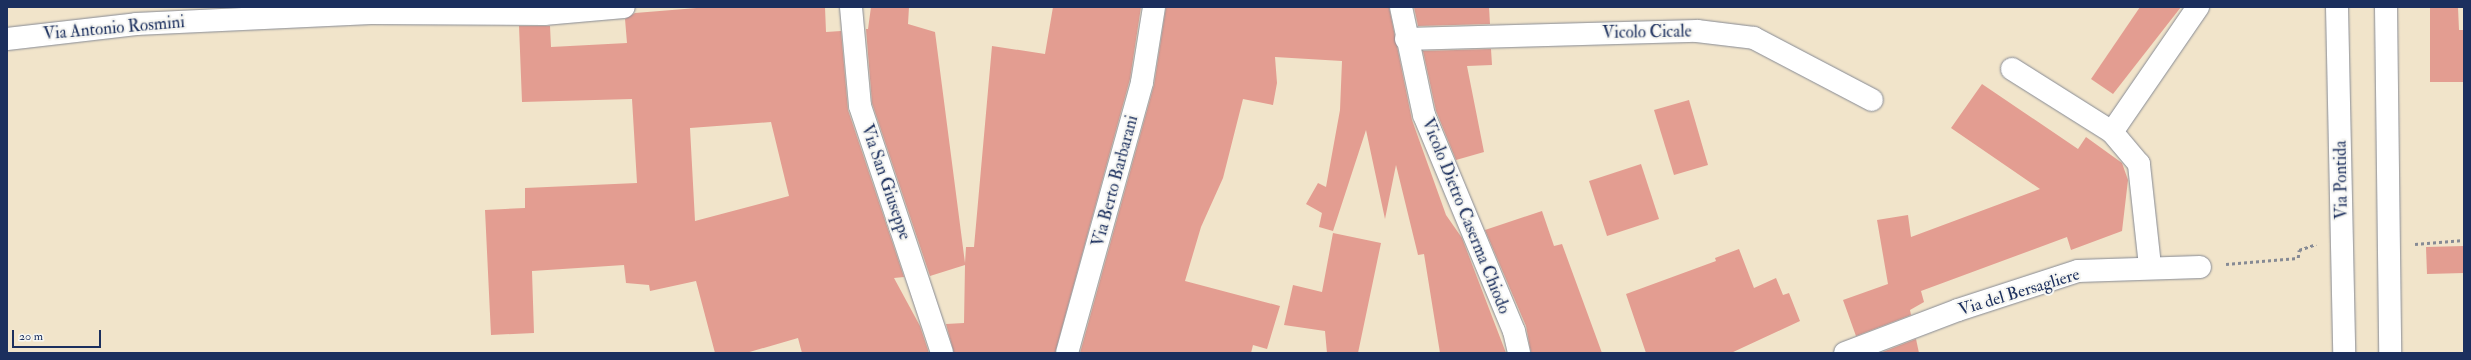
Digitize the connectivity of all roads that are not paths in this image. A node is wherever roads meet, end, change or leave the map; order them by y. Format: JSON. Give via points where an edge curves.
{"nodes":[{"id":1,"x":624,"y":7,"type":"edge"},
{"id":2,"x":851,"y":7,"type":"edge"},
{"id":3,"x":1154,"y":7,"type":"edge"},
{"id":4,"x":1401,"y":7,"type":"edge"},
{"id":5,"x":2198,"y":7,"type":"edge"},
{"id":6,"x":2337,"y":7,"type":"edge"},
{"id":7,"x":2386,"y":7,"type":"edge"},
{"id":8,"x":371,"y":10,"type":"edge"},
{"id":9,"x":464,"y":10,"type":"edge"},
{"id":10,"x":135,"y":15,"type":"edge"},
{"id":11,"x":7,"y":39,"type":"edge"},
{"id":12,"x":1406,"y":39,"type":"junction"},
{"id":13,"x":2012,"y":69,"type":"dead end"},
{"id":14,"x":1872,"y":100,"type":"dead end"},
{"id":15,"x":2112,"y":132,"type":"junction"},
{"id":16,"x":2150,"y":266,"type":"junction"},
{"id":17,"x":2200,"y":267,"type":"road end"},
{"id":18,"x":942,"y":353,"type":"edge"},
{"id":19,"x":1068,"y":353,"type":"edge"},
{"id":20,"x":1519,"y":353,"type":"edge"},
{"id":21,"x":1845,"y":353,"type":"edge"},
{"id":22,"x":2344,"y":353,"type":"edge"},
{"id":23,"x":2390,"y":353,"type":"edge"}],
"edges":[{"from":1,"to":9,"type":"street","name":"Via Antonio Rosmini","via":[[544,14]]},
{"from":2,"to":18,"type":"street","name":"Via San Giuseppe","via":[[860,106]]},
{"from":3,"to":19,"type":"street","name":"Via Berto Barbarani","via":[[1142,82]]},
{"from":4,"to":12,"type":"street","name":"Vicolo Dietro Caserma Chiodo"},
{"from":5,"to":15,"type":"street"},
{"from":6,"to":22,"type":"street","name":"Via Pontida"},
{"from":7,"to":23,"type":"street"},
{"from":8,"to":9,"type":"street","name":"Via Antonio Rosmini"},
{"from":8,"to":10,"type":"street","name":"Via Antonio Rosmini"},
{"from":10,"to":11,"type":"street","name":"Via Antonio Rosmini"},
{"from":12,"to":14,"type":"street","name":"Vicolo Cicale","via":[[1690,31],[1754,38]]},
{"from":12,"to":20,"type":"street","name":"Vicolo Dietro Caserma Chiodo","via":[[1424,115],[1514,331]]},
{"from":13,"to":15,"type":"street"},
{"from":15,"to":16,"type":"street","via":[[2139,164]]},
{"from":16,"to":17,"type":"street","name":"Via del Bersagliere"},
{"from":16,"to":21,"type":"street","name":"Via del Bersagliere","via":[[2078,271]]}]}
